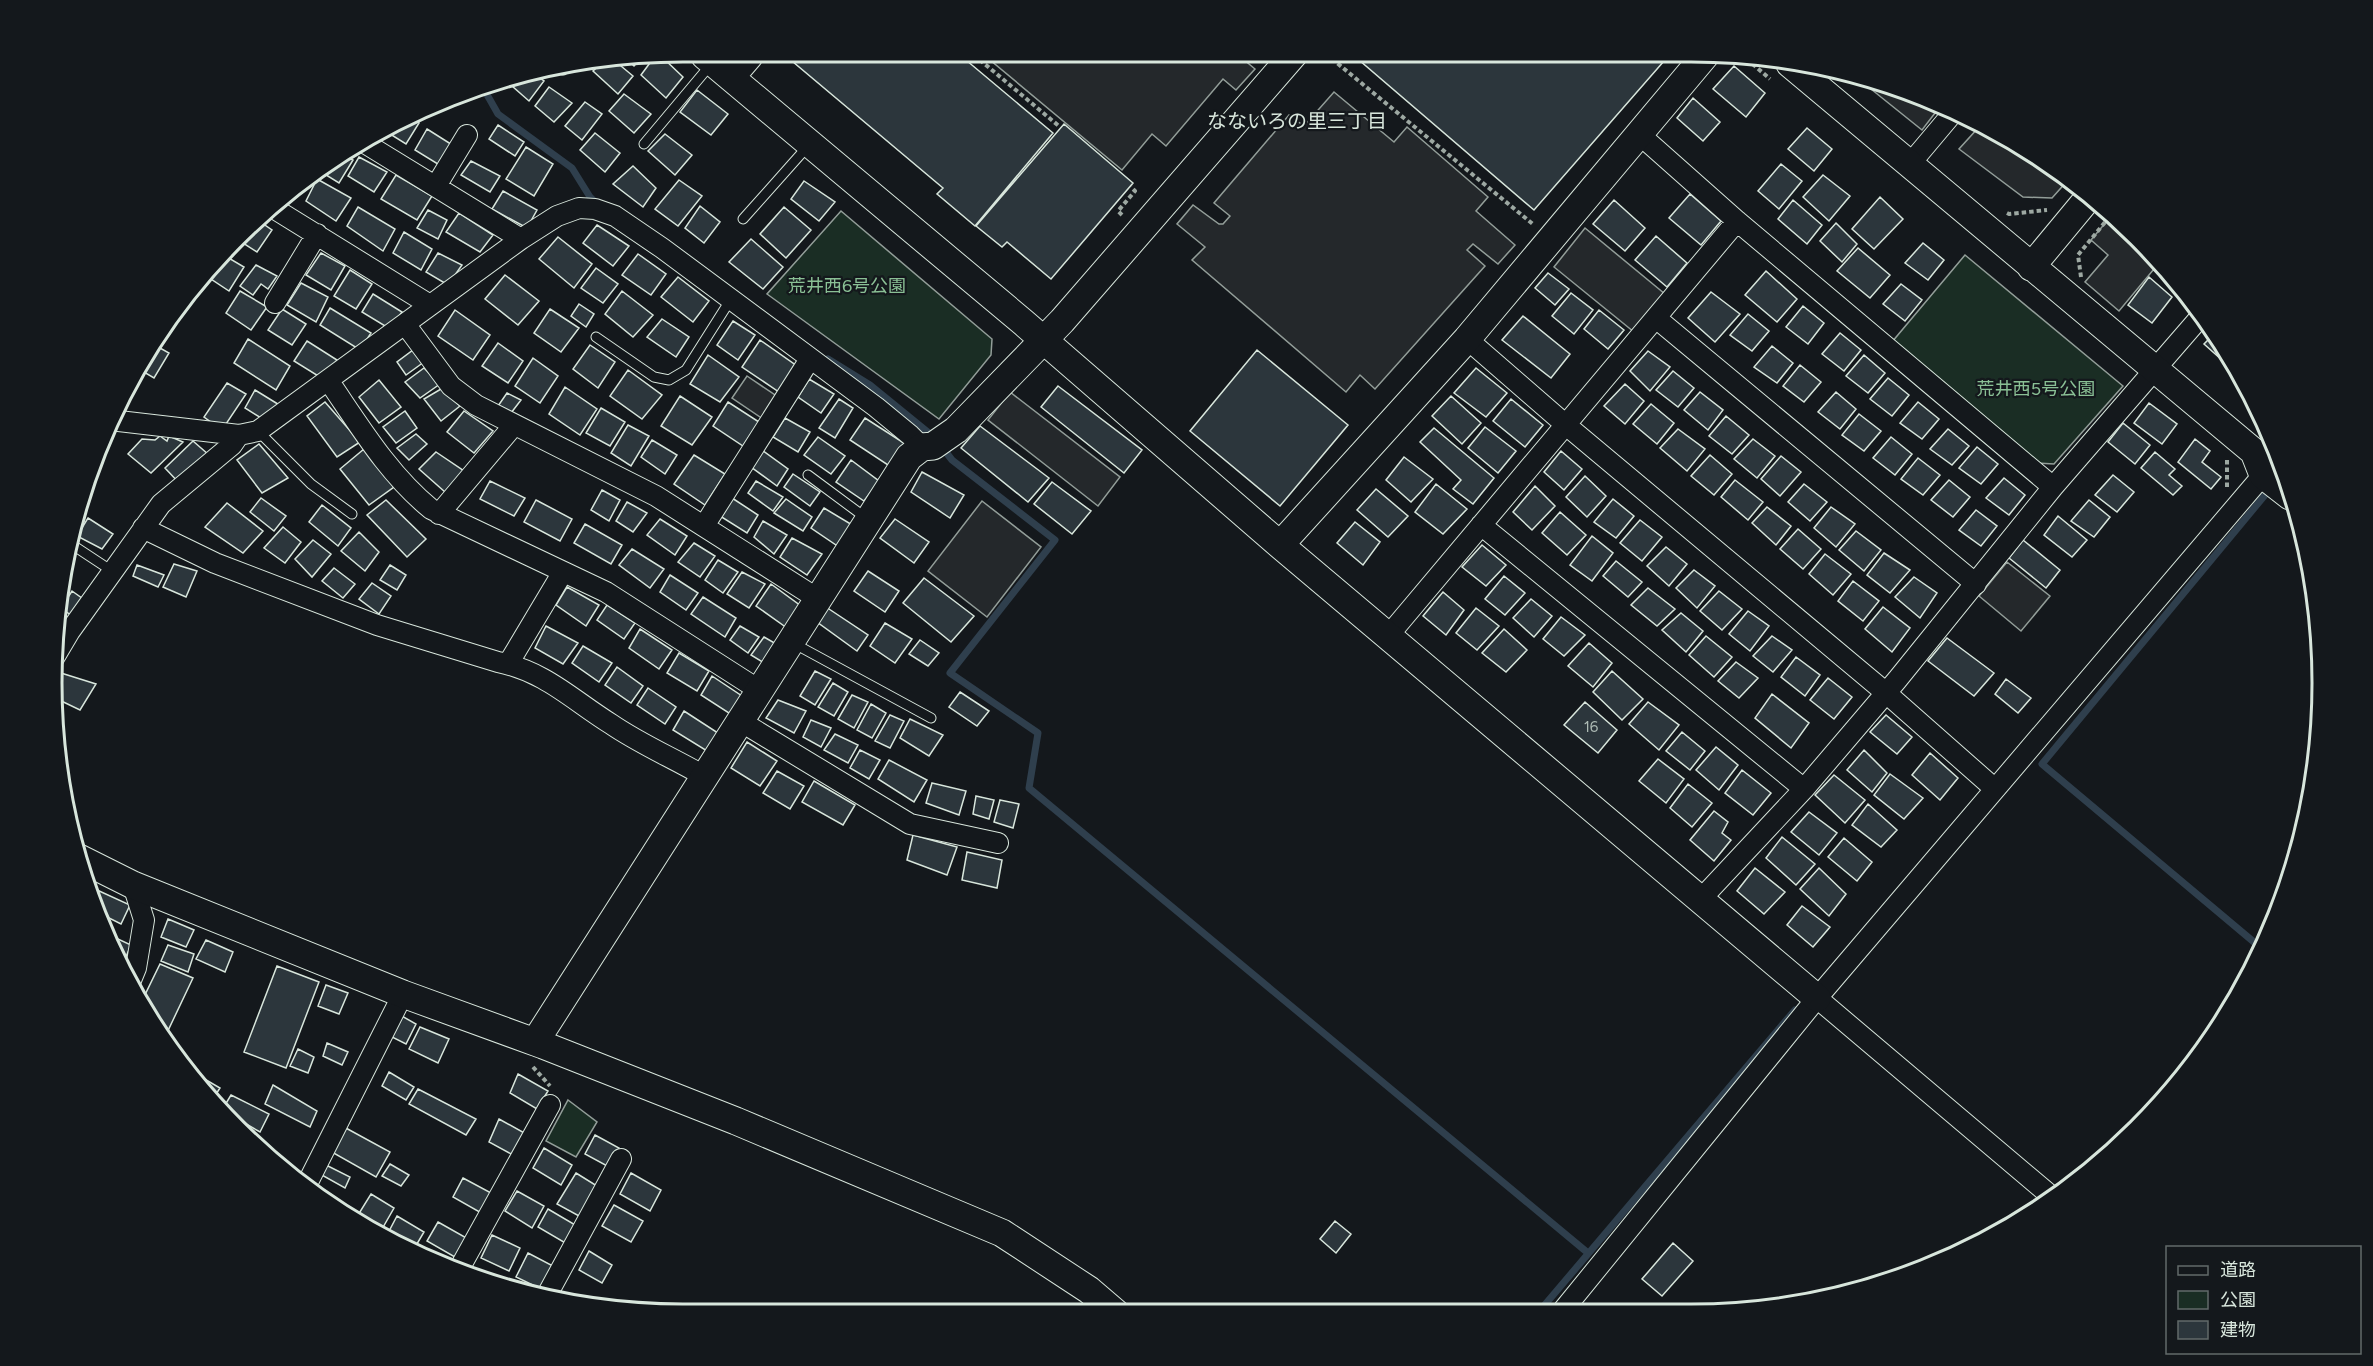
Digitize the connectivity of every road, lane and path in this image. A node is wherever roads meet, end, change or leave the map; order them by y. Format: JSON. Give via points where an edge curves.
{"nodes":[{"id":1,"x":982,"y":62,"type":"edge"},
{"id":2,"x":1287,"y":62,"type":"edge"},
{"id":3,"x":1336,"y":62,"type":"edge"},
{"id":4,"x":1699,"y":62,"type":"edge"},
{"id":5,"x":716,"y":65,"type":"edge"},
{"id":6,"x":1799,"y":71,"type":"edge"},
{"id":7,"x":1948,"y":118,"type":"edge"},
{"id":8,"x":1060,"y":127,"type":"dead end"},
{"id":9,"x":467,"y":134,"type":"dead end"},
{"id":10,"x":1639,"y":134,"type":"junction"},
{"id":11,"x":644,"y":144,"type":"dead end"},
{"id":12,"x":810,"y":144,"type":"junction"},
{"id":13,"x":371,"y":146,"type":"edge"},
{"id":14,"x":1910,"y":164,"type":"junction"},
{"id":15,"x":436,"y":186,"type":"junction"},
{"id":16,"x":1131,"y":187,"type":"dead end"},
{"id":17,"x":2053,"y":203,"type":"dead end"},
{"id":18,"x":2084,"y":203,"type":"edge"},
{"id":19,"x":2000,"y":207,"type":"dead end"},
{"id":20,"x":279,"y":211,"type":"edge"},
{"id":21,"x":1543,"y":218,"type":"dead end"},
{"id":22,"x":743,"y":219,"type":"dead end"},
{"id":23,"x":1128,"y":220,"type":"dead end"},
{"id":24,"x":1737,"y":221,"type":"junction"},
{"id":25,"x":2106,"y":221,"type":"edge"},
{"id":26,"x":1536,"y":226,"type":"junction"},
{"id":27,"x":317,"y":234,"type":"junction"},
{"id":28,"x":1529,"y":234,"type":"dead end"},
{"id":29,"x":521,"y":238,"type":"junction"},
{"id":30,"x":2031,"y":267,"type":"junction"},
{"id":31,"x":2081,"y":282,"type":"dead end"},
{"id":32,"x":730,"y":299,"type":"junction"},
{"id":33,"x":275,"y":303,"type":"dead end"},
{"id":34,"x":430,"y":305,"type":"junction"},
{"id":35,"x":1656,"y":318,"type":"junction"},
{"id":36,"x":2196,"y":322,"type":"edge"},
{"id":37,"x":405,"y":324,"type":"junction"},
{"id":38,"x":596,"y":337,"type":"dead end"},
{"id":39,"x":1467,"y":339,"type":"junction"},
{"id":40,"x":1043,"y":341,"type":"junction"},
{"id":41,"x":810,"y":359,"type":"junction"},
{"id":42,"x":2155,"y":369,"type":"junction"},
{"id":43,"x":328,"y":380,"type":"junction"},
{"id":44,"x":120,"y":421,"type":"edge"},
{"id":45,"x":514,"y":425,"type":"junction"},
{"id":46,"x":1566,"y":425,"type":"junction"},
{"id":47,"x":248,"y":433,"type":"junction"},
{"id":48,"x":933,"y":444,"type":"junction"},
{"id":49,"x":2227,"y":455,"type":"dead end"},
{"id":50,"x":808,"y":475,"type":"dead end"},
{"id":51,"x":2276,"y":479,"type":"edge"},
{"id":52,"x":2053,"y":487,"type":"junction"},
{"id":53,"x":2226,"y":489,"type":"dead end"},
{"id":54,"x":352,"y":514,"type":"dead end"},
{"id":55,"x":439,"y":514,"type":"junction"},
{"id":56,"x":868,"y":520,"type":"junction"},
{"id":57,"x":1481,"y":525,"type":"junction"},
{"id":58,"x":704,"y":526,"type":"junction"},
{"id":59,"x":143,"y":528,"type":"junction"},
{"id":60,"x":1280,"y":545,"type":"junction"},
{"id":61,"x":77,"y":547,"type":"edge"},
{"id":62,"x":112,"y":570,"type":"junction"},
{"id":63,"x":563,"y":572,"type":"junction"},
{"id":64,"x":1976,"y":584,"type":"junction"},
{"id":65,"x":818,"y":599,"type":"junction"},
{"id":66,"x":1388,"y":636,"type":"junction"},
{"id":67,"x":791,"y":641,"type":"junction"},
{"id":68,"x":63,"y":644,"type":"edge"},
{"id":69,"x":508,"y":664,"type":"junction"},
{"id":70,"x":759,"y":690,"type":"junction"},
{"id":71,"x":1885,"y":692,"type":"junction"},
{"id":72,"x":931,"y":718,"type":"dead end"},
{"id":73,"x":740,"y":721,"type":"junction"},
{"id":74,"x":704,"y":776,"type":"junction"},
{"id":75,"x":1804,"y":789,"type":"junction"},
{"id":76,"x":1995,"y":789,"type":"junction"},
{"id":77,"x":998,"y":843,"type":"dead end"},
{"id":78,"x":88,"y":863,"type":"edge"},
{"id":79,"x":133,"y":885,"type":"junction"},
{"id":80,"x":1700,"y":900,"type":"junction"},
{"id":81,"x":134,"y":973,"type":"edge"},
{"id":82,"x":403,"y":994,"type":"junction"},
{"id":83,"x":1817,"y":998,"type":"junction"},
{"id":84,"x":539,"y":1044,"type":"junction"},
{"id":85,"x":550,"y":1105,"type":"joint"},
{"id":86,"x":621,"y":1159,"type":"dead end"},
{"id":87,"x":309,"y":1179,"type":"edge"},
{"id":88,"x":2046,"y":1192,"type":"edge"},
{"id":89,"x":462,"y":1264,"type":"edge"},
{"id":90,"x":550,"y":1290,"type":"edge"},
{"id":91,"x":1105,"y":1304,"type":"edge"},
{"id":92,"x":1568,"y":1304,"type":"edge"}],
"edges":[{"from":1,"to":8,"type":"path"},
{"from":2,"to":40,"type":"street"},
{"from":3,"to":26,"type":"path"},
{"from":4,"to":10,"type":"street"},
{"from":5,"to":11,"type":"lane"},
{"from":5,"to":12,"type":"street"},
{"from":6,"to":14,"type":"street"},
{"from":7,"to":14,"type":"street"},
{"from":9,"to":15,"type":"street"},
{"from":10,"to":24,"type":"street"},
{"from":10,"to":39,"type":"street"},
{"from":12,"to":22,"type":"lane"},
{"from":12,"to":40,"type":"street"},
{"from":13,"to":15,"type":"street"},
{"from":14,"to":30,"type":"street"},
{"from":15,"to":29,"type":"street"},
{"from":16,"to":23,"type":"path","via":[[1135,191],[1118,211]]},
{"from":17,"to":19,"type":"path","via":[[2047,210],[2009,214]]},
{"from":18,"to":30,"type":"street"},
{"from":20,"to":27,"type":"street"},
{"from":21,"to":26,"type":"path"},
{"from":24,"to":35,"type":"street"},
{"from":24,"to":52,"type":"street"},
{"from":25,"to":31,"type":"path","via":[[2078,255]]},
{"from":26,"to":28,"type":"path"},
{"from":27,"to":33,"type":"street"},
{"from":27,"to":34,"type":"street"},
{"from":29,"to":32,"type":"street","via":[[556,216],[579,208],[595,209],[615,216]]},
{"from":29,"to":34,"type":"street"},
{"from":30,"to":42,"type":"street"},
{"from":32,"to":38,"type":"lane","via":[[686,370],[669,380],[654,377]]},
{"from":32,"to":41,"type":"street"},
{"from":34,"to":37,"type":"street"},
{"from":35,"to":46,"type":"street"},
{"from":35,"to":64,"type":"street"},
{"from":36,"to":42,"type":"street"},
{"from":37,"to":43,"type":"street"},
{"from":37,"to":45,"type":"street","via":[[451,386]]},
{"from":39,"to":46,"type":"street"},
{"from":39,"to":60,"type":"street"},
{"from":40,"to":48,"type":"street"},
{"from":40,"to":60,"type":"street"},
{"from":41,"to":48,"type":"street","via":[[910,435]]},
{"from":41,"to":58,"type":"street"},
{"from":42,"to":51,"type":"street","via":[[2254,452]]},
{"from":42,"to":52,"type":"street"},
{"from":43,"to":47,"type":"street"},
{"from":43,"to":55,"type":"street","via":[[410,492]]},
{"from":44,"to":47,"type":"street"},
{"from":45,"to":55,"type":"street"},
{"from":45,"to":58,"type":"street","via":[[656,496]]},
{"from":46,"to":57,"type":"street"},
{"from":46,"to":71,"type":"street"},
{"from":47,"to":54,"type":"lane"},
{"from":47,"to":59,"type":"street","via":[[161,504]]},
{"from":48,"to":56,"type":"street","via":[[909,457]]},
{"from":49,"to":53,"type":"path"},
{"from":50,"to":56,"type":"lane"},
{"from":51,"to":76,"type":"street"},
{"from":52,"to":64,"type":"street"},
{"from":55,"to":63,"type":"street"},
{"from":56,"to":65,"type":"street"},
{"from":57,"to":66,"type":"street"},
{"from":57,"to":75,"type":"street"},
{"from":58,"to":65,"type":"street"},
{"from":59,"to":62,"type":"street"},
{"from":59,"to":69,"type":"street","via":[[215,563],[377,625]]},
{"from":60,"to":66,"type":"street"},
{"from":61,"to":62,"type":"lane"},
{"from":62,"to":68,"type":"street"},
{"from":63,"to":69,"type":"street"},
{"from":63,"to":70,"type":"street","via":[[627,604]]},
{"from":64,"to":71,"type":"street"},
{"from":65,"to":67,"type":"street"},
{"from":66,"to":80,"type":"street"},
{"from":67,"to":70,"type":"street"},
{"from":67,"to":72,"type":"lane"},
{"from":69,"to":74,"type":"street","via":[[539,675],[612,725]]},
{"from":70,"to":73,"type":"street"},
{"from":71,"to":75,"type":"street"},
{"from":71,"to":76,"type":"street"},
{"from":73,"to":74,"type":"street"},
{"from":73,"to":77,"type":"street","via":[[910,824]]},
{"from":74,"to":84,"type":"street"},
{"from":75,"to":80,"type":"street"},
{"from":76,"to":83,"type":"street"},
{"from":78,"to":79,"type":"street"},
{"from":79,"to":81,"type":"street","via":[[144,920]]},
{"from":79,"to":82,"type":"street"},
{"from":80,"to":83,"type":"street"},
{"from":82,"to":84,"type":"street"},
{"from":82,"to":87,"type":"street"},
{"from":83,"to":88,"type":"street"},
{"from":83,"to":92,"type":"street"},
{"from":84,"to":85,"type":"path","via":[[531,1065],[555,1091]]},
{"from":84,"to":91,"type":"street","via":[[736,1121],[1002,1233]]},
{"from":85,"to":89,"type":"street"},
{"from":86,"to":90,"type":"street"}]}
